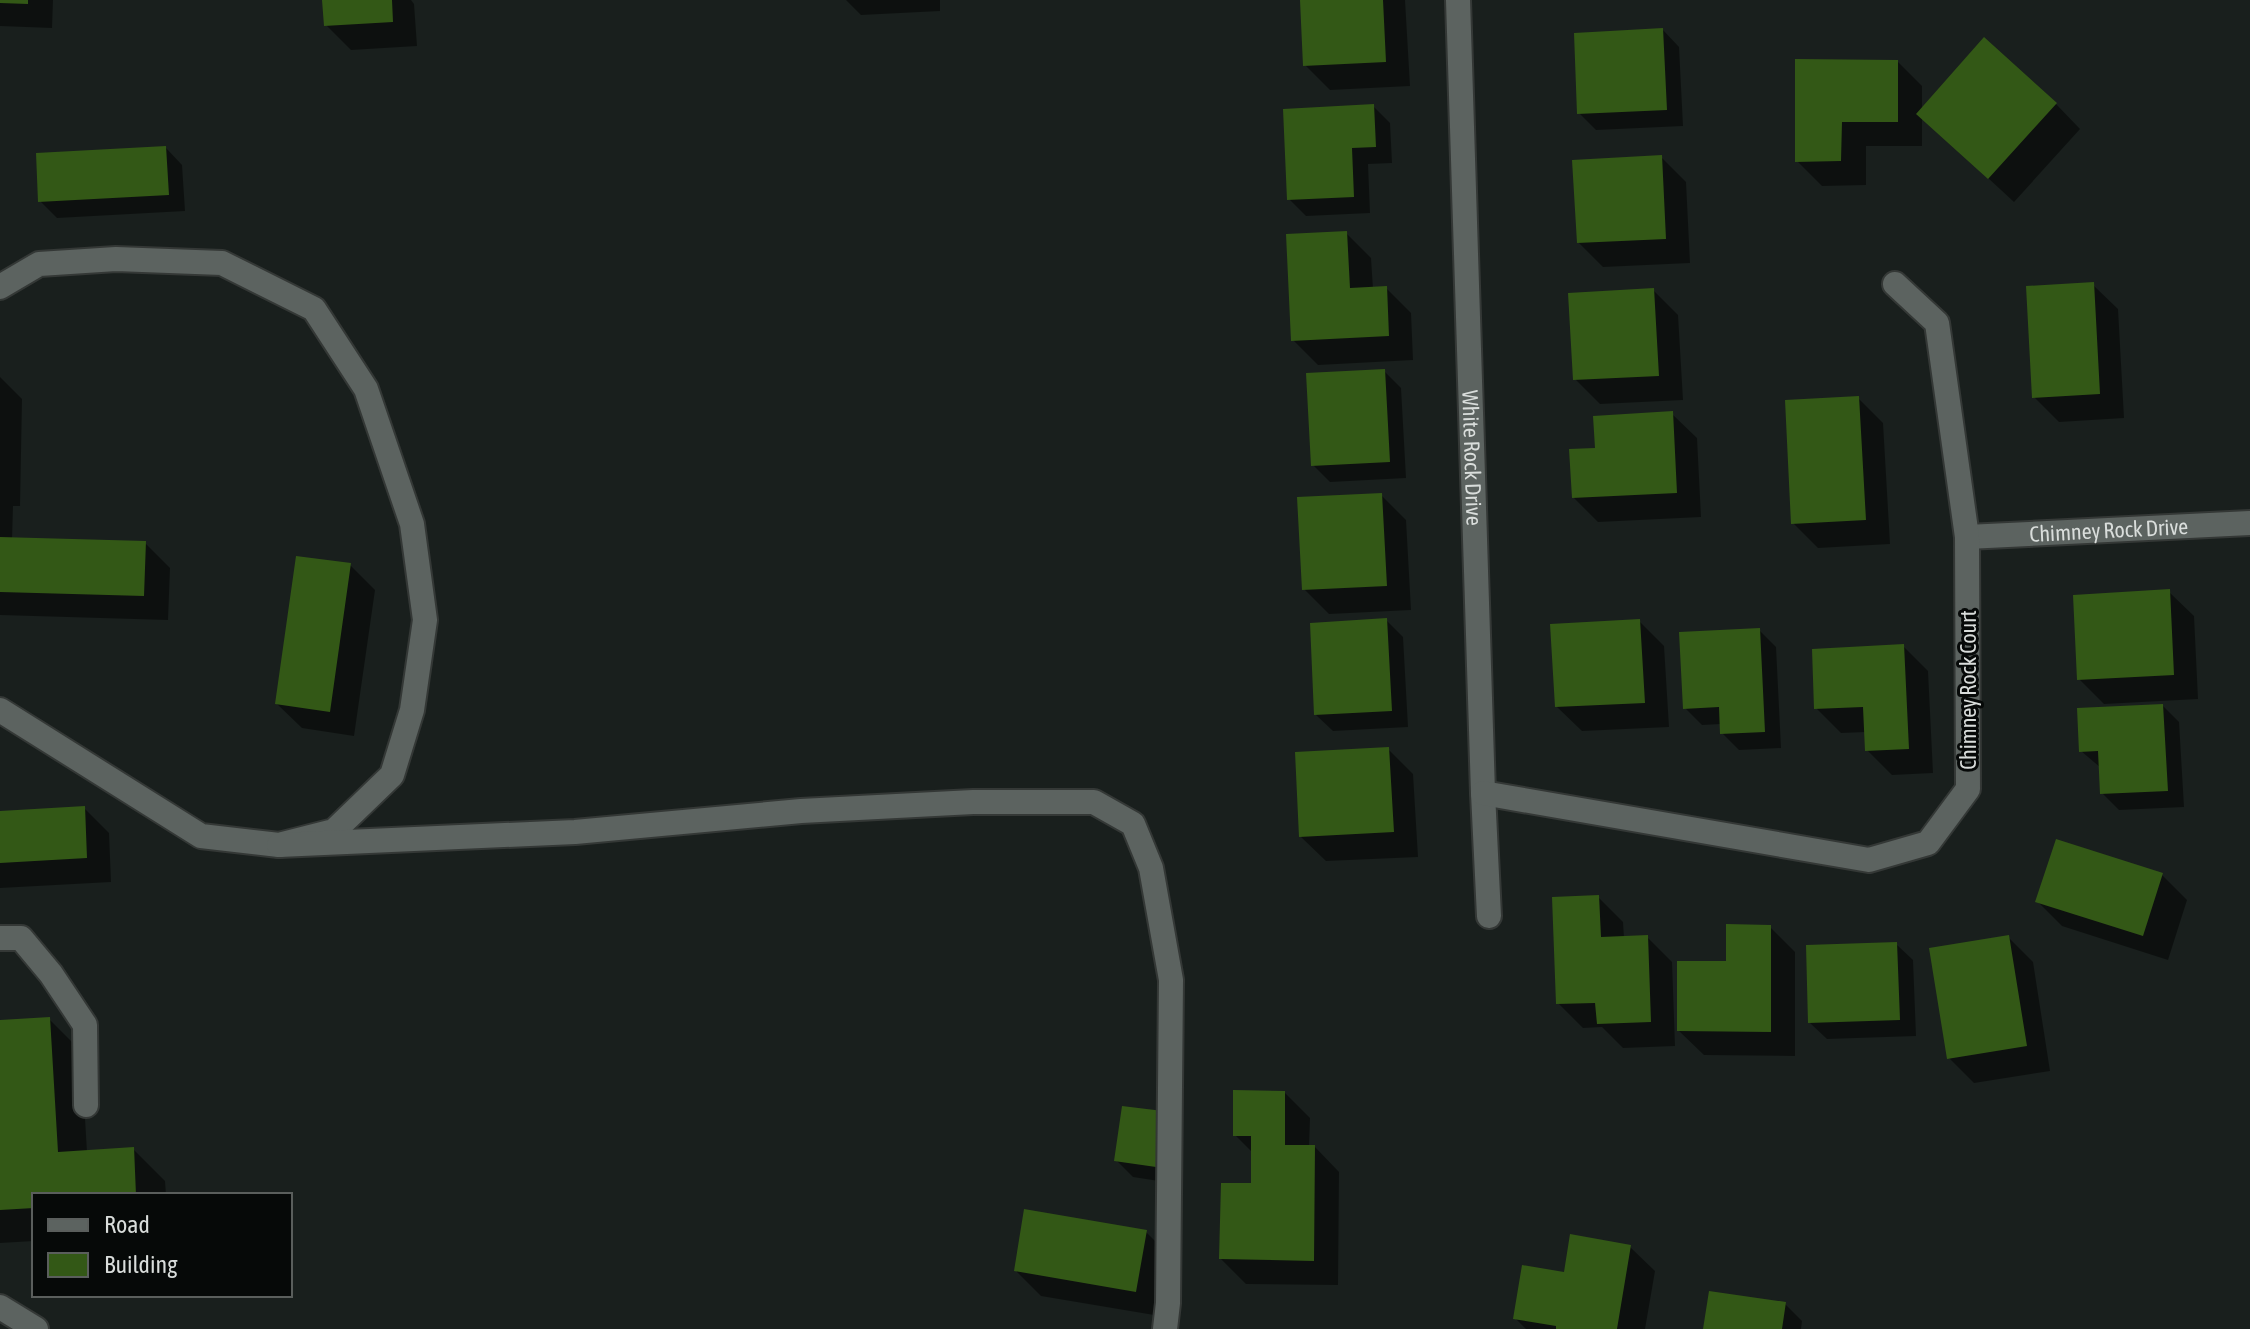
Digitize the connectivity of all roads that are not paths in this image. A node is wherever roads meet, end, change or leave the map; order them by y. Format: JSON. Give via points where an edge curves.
{"nodes":[{"id":1,"x":1458,"y":0,"type":"edge"},
{"id":2,"x":1895,"y":284,"type":"dead end"},
{"id":3,"x":0,"y":287,"type":"edge"},
{"id":4,"x":2250,"y":523,"type":"edge"},
{"id":5,"x":1967,"y":537,"type":"junction"},
{"id":6,"x":0,"y":710,"type":"edge"},
{"id":7,"x":1483,"y":793,"type":"junction"},
{"id":8,"x":279,"y":845,"type":"junction"},
{"id":9,"x":1489,"y":916,"type":"dead end"},
{"id":10,"x":0,"y":938,"type":"edge"},
{"id":11,"x":86,"y":1105,"type":"dead end"},
{"id":12,"x":0,"y":1307,"type":"edge"},
{"id":13,"x":36,"y":1329,"type":"edge"},
{"id":14,"x":1165,"y":1329,"type":"edge"}],
"edges":[{"from":1,"to":7,"type":"street","name":"White Rock Drive"},
{"from":2,"to":5,"type":"street","name":"Chimney Rock Court","via":[[1937,323]]},
{"from":3,"to":8,"type":"street","via":[[39,264],[116,259],[222,263],[314,309],[366,389],[412,524],[425,620],[412,710],[392,775],[334,831]]},
{"from":4,"to":5,"type":"street","name":"Chimney Rock Drive"},
{"from":5,"to":7,"type":"street","name":"Chimney Rock Court","via":[[1968,789],[1928,843],[1869,860]]},
{"from":6,"to":8,"type":"street","via":[[201,836]]},
{"from":7,"to":9,"type":"street","name":"White Rock Drive"},
{"from":8,"to":14,"type":"street","via":[[575,832],[801,811],[1094,802],[1133,824],[1151,868],[1171,980]]},
{"from":10,"to":11,"type":"street","via":[[21,938],[85,1025]]},
{"from":12,"to":13,"type":"street"}]}
